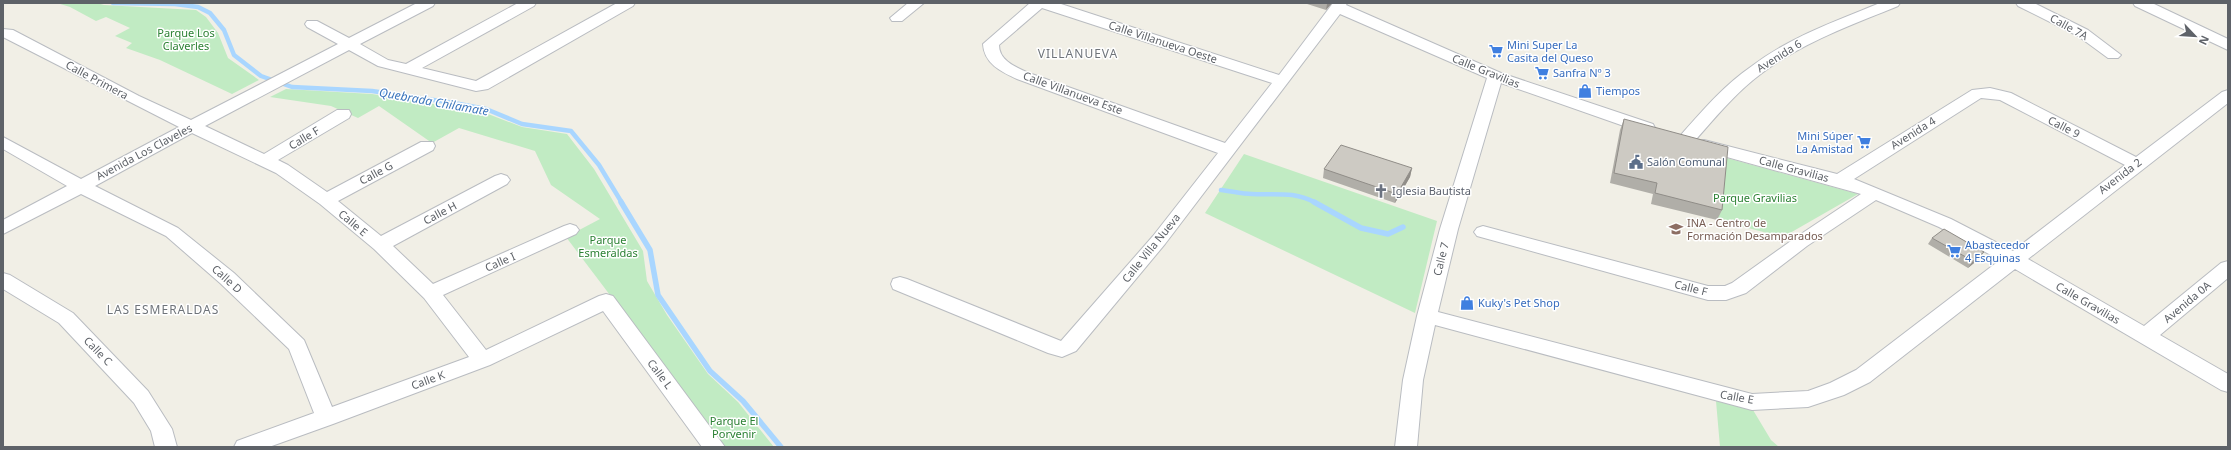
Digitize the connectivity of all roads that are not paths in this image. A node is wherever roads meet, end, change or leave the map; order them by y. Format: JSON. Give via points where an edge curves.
{"nodes":[{"id":1,"x":428,"y":3,"type":"edge"},
{"id":2,"x":529,"y":3,"type":"edge"},
{"id":3,"x":628,"y":3,"type":"edge"},
{"id":4,"x":917,"y":3,"type":"edge"},
{"id":5,"x":1040,"y":3,"type":"edge"},
{"id":6,"x":1043,"y":3,"type":"edge"},
{"id":7,"x":1894,"y":3,"type":"edge"},
{"id":8,"x":2023,"y":3,"type":"edge"},
{"id":9,"x":2140,"y":3,"type":"edge"},
{"id":10,"x":1338,"y":5,"type":"edge"},
{"id":11,"x":896,"y":18,"type":"dead end"},
{"id":12,"x":312,"y":24,"type":"dead end"},
{"id":13,"x":3,"y":33,"type":"edge"},
{"id":14,"x":350,"y":45,"type":"junction"},
{"id":15,"x":2228,"y":45,"type":"edge"},
{"id":16,"x":2113,"y":55,"type":"dead end"},
{"id":17,"x":409,"y":69,"type":"junction"},
{"id":18,"x":1495,"y":76,"type":"junction"},
{"id":19,"x":1282,"y":81,"type":"junction"},
{"id":20,"x":1990,"y":93,"type":"joint"},
{"id":21,"x":2228,"y":95,"type":"edge"},
{"id":22,"x":343,"y":114,"type":"dead end"},
{"id":23,"x":190,"y":127,"type":"junction"},
{"id":24,"x":1674,"y":136,"type":"junction"},
{"id":25,"x":3,"y":142,"type":"edge"},
{"id":26,"x":427,"y":146,"type":"dead end"},
{"id":27,"x":1228,"y":150,"type":"junction"},
{"id":28,"x":264,"y":161,"type":"junction"},
{"id":29,"x":2136,"y":164,"type":"junction"},
{"id":30,"x":500,"y":180,"type":"dead end"},
{"id":31,"x":1839,"y":180,"type":"junction"},
{"id":32,"x":80,"y":186,"type":"junction"},
{"id":33,"x":1875,"y":193,"type":"junction"},
{"id":34,"x":326,"y":200,"type":"junction"},
{"id":35,"x":3,"y":228,"type":"edge"},
{"id":36,"x":570,"y":230,"type":"dead end"},
{"id":37,"x":1483,"y":232,"type":"dead end"},
{"id":38,"x":380,"y":245,"type":"junction"},
{"id":39,"x":2013,"y":258,"type":"junction"},
{"id":40,"x":2228,"y":268,"type":"edge"},
{"id":41,"x":3,"y":280,"type":"edge"},
{"id":42,"x":900,"y":284,"type":"dead end"},
{"id":43,"x":431,"y":293,"type":"junction"},
{"id":44,"x":606,"y":301,"type":"joint"},
{"id":45,"x":1427,"y":316,"type":"junction"},
{"id":46,"x":2146,"y":336,"type":"junction"},
{"id":47,"x":483,"y":360,"type":"junction"},
{"id":48,"x":2228,"y":384,"type":"edge"},
{"id":49,"x":326,"y":418,"type":"junction"},
{"id":50,"x":166,"y":447,"type":"edge"},
{"id":51,"x":245,"y":447,"type":"edge"},
{"id":52,"x":714,"y":447,"type":"edge"},
{"id":53,"x":1406,"y":447,"type":"edge"}],
"edges":[{"from":1,"to":14,"type":"street","name":"Avenida Los Claveles"},
{"from":2,"to":17,"type":"street"},
{"from":3,"to":17,"type":"street","via":[[482,86]]},
{"from":4,"to":11,"type":"street"},
{"from":5,"to":27,"type":"street","name":"Calle Villanueva Este","via":[[991,44],[993,57],[999,62],[1023,76]]},
{"from":6,"to":19,"type":"street","name":"Calle Villanueva Oeste"},
{"from":7,"to":24,"type":"street","name":"Avenida 6","via":[[1813,36],[1778,55],[1757,69],[1716,106]]},
{"from":8,"to":16,"type":"street","name":"Calle 7A","via":[[2083,33]]},
{"from":9,"to":15,"type":"street"},
{"from":10,"to":18,"type":"street","name":"Calle Gravilias"},
{"from":10,"to":19,"type":"street","name":"Calle Villa Nueva"},
{"from":12,"to":14,"type":"street"},
{"from":13,"to":23,"type":"street","name":"Calle Primera","via":[[8,33]]},
{"from":14,"to":17,"type":"street","via":[[383,63]]},
{"from":14,"to":23,"type":"street","name":"Avenida Los Claveles"},
{"from":18,"to":24,"type":"street","name":"Calle Gravilias","via":[[1611,117]]},
{"from":18,"to":45,"type":"street","name":"Calle 7","via":[[1449,229]]},
{"from":19,"to":27,"type":"street","name":"Calle Villa Nueva"},
{"from":20,"to":29,"type":"street","name":"Calle 9","via":[[2005,96]]},
{"from":20,"to":31,"type":"street","name":"Avenida 4","via":[[1978,94]]},
{"from":21,"to":29,"type":"street","name":"Avenida 2"},
{"from":22,"to":28,"type":"street","name":"Calle F"},
{"from":23,"to":28,"type":"street","name":"Calle E"},
{"from":23,"to":32,"type":"street","name":"Avenida Los Claveles"},
{"from":24,"to":31,"type":"street","name":"Calle Gravilias"},
{"from":25,"to":32,"type":"street","name":"Calle D"},
{"from":26,"to":34,"type":"street","name":"Calle G"},
{"from":27,"to":42,"type":"street","name":"Calle Villa Nueva","via":[[1159,240],[1069,346],[1062,349]]},
{"from":28,"to":34,"type":"street","name":"Calle E","via":[[282,169]]},
{"from":29,"to":39,"type":"street","name":"Avenida 2"},
{"from":30,"to":38,"type":"street","name":"Calle H"},
{"from":31,"to":33,"type":"street","name":"Calle Gravilias"},
{"from":32,"to":35,"type":"street","name":"Avenida Los Claveles"},
{"from":32,"to":49,"type":"street","name":"Calle D","via":[[172,232],[238,289],[297,345]]},
{"from":33,"to":37,"type":"street","name":"Calle F","via":[[1801,242],[1739,288],[1726,293],[1708,293]]},
{"from":33,"to":39,"type":"street","name":"Calle Gravilias","via":[[1945,222]]},
{"from":34,"to":38,"type":"street","name":"Calle E"},
{"from":36,"to":43,"type":"street","name":"Calle I"},
{"from":38,"to":43,"type":"street","name":"Calle E"},
{"from":39,"to":45,"type":"street","name":"Calle E","via":[[1863,376],[1808,398],[1752,402]]},
{"from":39,"to":46,"type":"street","name":"Calle Gravilias"},
{"from":40,"to":46,"type":"street","name":"Avenida 0A"},
{"from":41,"to":50,"type":"street","name":"Calle C","via":[[66,318],[141,397],[162,429]]},
{"from":43,"to":47,"type":"street","name":"Calle E"},
{"from":44,"to":47,"type":"street","name":"Calle K"},
{"from":44,"to":52,"type":"street","name":"Calle L"},
{"from":45,"to":53,"type":"street","name":"Calle 7","via":[[1412,380]]},
{"from":46,"to":48,"type":"street","name":"Calle Gravilias"},
{"from":47,"to":49,"type":"street","name":"Calle K"},
{"from":49,"to":51,"type":"street","name":"Calle K"}]}
